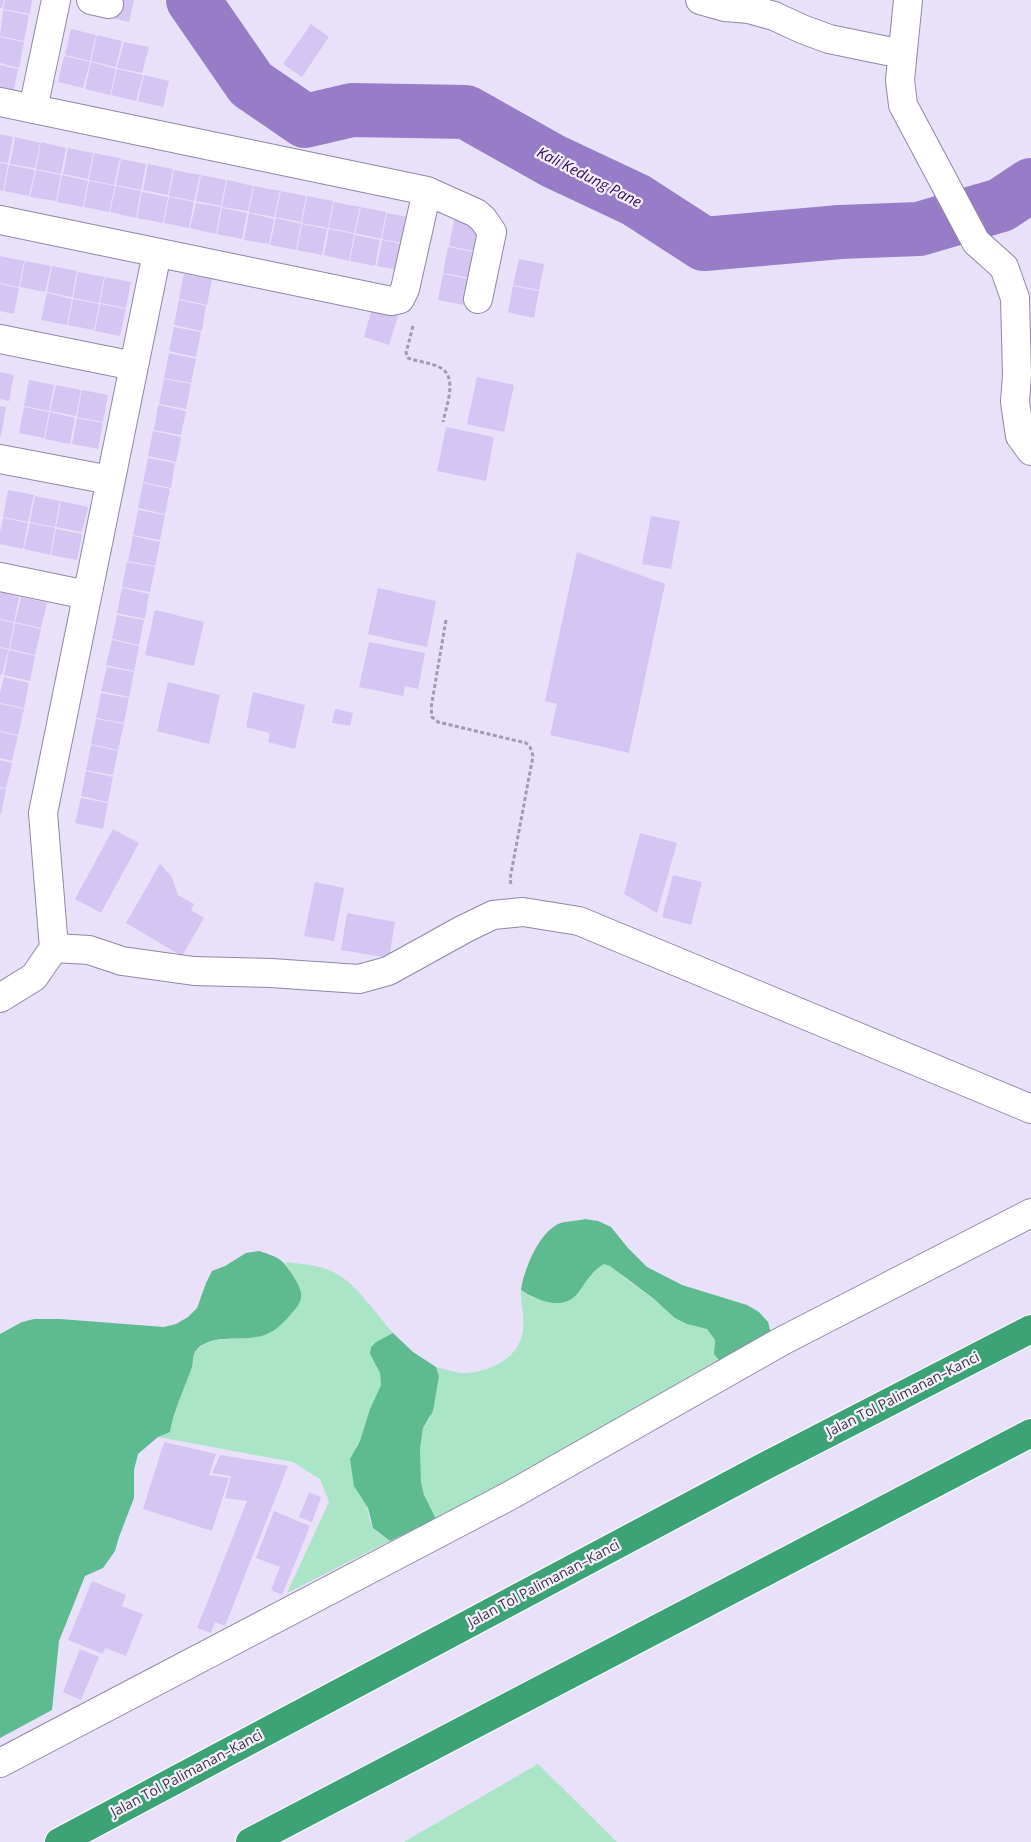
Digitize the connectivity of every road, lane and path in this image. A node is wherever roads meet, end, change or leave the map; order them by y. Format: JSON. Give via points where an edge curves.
{"nodes":[{"id":1,"x":56,"y":0,"type":"edge"},
{"id":2,"x":700,"y":0,"type":"edge"},
{"id":3,"x":908,"y":0,"type":"edge"},
{"id":4,"x":902,"y":54,"type":"junction"},
{"id":5,"x":0,"y":102,"type":"edge"},
{"id":6,"x":33,"y":109,"type":"junction"},
{"id":7,"x":427,"y":190,"type":"junction"},
{"id":8,"x":0,"y":220,"type":"edge"},
{"id":9,"x":157,"y":253,"type":"junction"},
{"id":10,"x":400,"y":299,"type":"junction"},
{"id":11,"x":478,"y":299,"type":"dead end"},
{"id":12,"x":0,"y":339,"type":"edge"},
{"id":13,"x":134,"y":366,"type":"junction"},
{"id":14,"x":443,"y":422,"type":"dead end"},
{"id":15,"x":1031,"y":451,"type":"edge"},
{"id":16,"x":0,"y":460,"type":"edge"},
{"id":17,"x":110,"y":480,"type":"junction"},
{"id":18,"x":0,"y":577,"type":"edge"},
{"id":19,"x":87,"y":595,"type":"junction"},
{"id":20,"x":446,"y":620,"type":"dead end"},
{"id":21,"x":523,"y":912,"type":"junction"},
{"id":22,"x":54,"y":948,"type":"junction"},
{"id":23,"x":0,"y":998,"type":"edge"},
{"id":24,"x":1031,"y":1109,"type":"edge"},
{"id":25,"x":1031,"y":1214,"type":"edge"},
{"id":26,"x":1031,"y":1328,"type":"edge"},
{"id":27,"x":1031,"y":1433,"type":"edge"},
{"id":28,"x":0,"y":1763,"type":"edge"},
{"id":29,"x":59,"y":1842,"type":"edge"},
{"id":30,"x":250,"y":1842,"type":"edge"}],
"edges":[{"from":1,"to":6,"type":"street"},
{"from":2,"to":4,"type":"street","via":[[774,16],[830,39]]},
{"from":3,"to":4,"type":"street"},
{"from":4,"to":15,"type":"street","via":[[900,80],[903,105],[976,242],[1004,267],[1015,298],[1015,402],[1020,436]]},
{"from":5,"to":6,"type":"street"},
{"from":6,"to":7,"type":"street"},
{"from":7,"to":10,"type":"street","via":[[405,290]]},
{"from":7,"to":11,"type":"street","via":[[476,213],[492,232]]},
{"from":8,"to":9,"type":"street"},
{"from":9,"to":10,"type":"street","via":[[391,301]]},
{"from":9,"to":13,"type":"street"},
{"from":10,"to":14,"type":"path","via":[[411,306],[414,318],[406,353],[408,358],[439,367],[450,379]]},
{"from":12,"to":13,"type":"street"},
{"from":13,"to":17,"type":"street"},
{"from":16,"to":17,"type":"street"},
{"from":17,"to":19,"type":"street"},
{"from":18,"to":19,"type":"street"},
{"from":19,"to":22,"type":"street","via":[[43,812]]},
{"from":20,"to":21,"type":"path","via":[[430,708],[432,717],[438,722],[526,743],[533,756],[510,879]]},
{"from":21,"to":22,"type":"street","via":[[493,915],[388,971],[359,979],[194,971],[122,961],[89,950]]},
{"from":21,"to":24,"type":"street","via":[[579,921]]},
{"from":22,"to":23,"type":"street","via":[[34,977]]},
{"from":25,"to":28,"type":"street","via":[[782,1341],[511,1496]]},
{"from":26,"to":29,"type":"highway","name":"Jalan Tol Palimanan–Kanci"},
{"from":27,"to":30,"type":"highway"}]}
